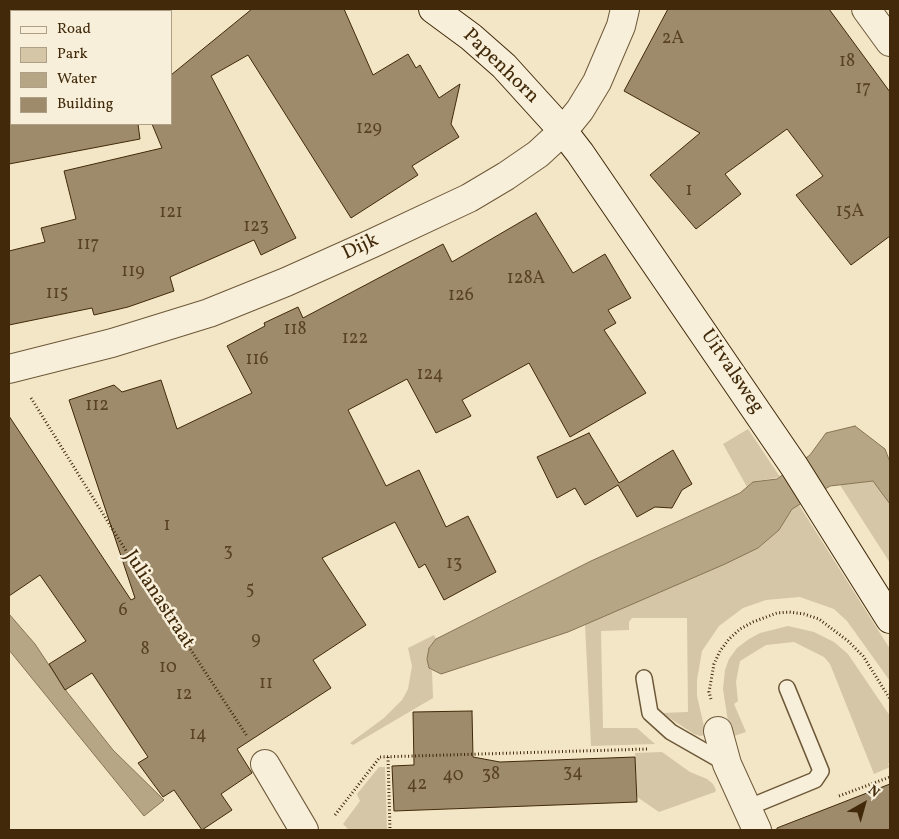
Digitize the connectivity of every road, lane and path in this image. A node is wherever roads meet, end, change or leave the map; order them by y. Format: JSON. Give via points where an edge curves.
{"nodes":[{"id":1,"x":434,"y":9,"type":"edge"},
{"id":2,"x":625,"y":9,"type":"edge"},
{"id":3,"x":866,"y":9,"type":"edge"},
{"id":4,"x":890,"y":42,"type":"edge"},
{"id":5,"x":563,"y":131,"type":"junction"},
{"id":6,"x":11,"y":369,"type":"edge"},
{"id":7,"x":890,"y":619,"type":"edge"},
{"id":8,"x":644,"y":678,"type":"dead end"},
{"id":9,"x":787,"y":688,"type":"dead end"},
{"id":10,"x":890,"y":699,"type":"edge"},
{"id":11,"x":718,"y":731,"type":"joint"},
{"id":12,"x":671,"y":732,"type":"junction"},
{"id":13,"x":388,"y":757,"type":"junction"},
{"id":14,"x":265,"y":764,"type":"joint"},
{"id":15,"x":727,"y":764,"type":"junction"},
{"id":16,"x":334,"y":816,"type":"dead end"},
{"id":17,"x":752,"y":819,"type":"edge"},
{"id":18,"x":304,"y":830,"type":"edge"},
{"id":19,"x":390,"y":830,"type":"edge"}],
"edges":[{"from":1,"to":5,"type":"street","name":"Papenhorn","via":[[504,66]]},
{"from":2,"to":5,"type":"street","name":"Dijk","via":[[597,82]]},
{"from":3,"to":4,"type":"street"},
{"from":5,"to":6,"type":"street","name":"Dijk","via":[[538,154],[469,198],[286,282],[183,321]]},
{"from":5,"to":7,"type":"street","name":"Uitvalsweg","via":[[794,466]]},
{"from":6,"to":14,"type":"path","name":"Julianastraat"},
{"from":8,"to":12,"type":"lane","via":[[650,713]]},
{"from":9,"to":17,"type":"lane","via":[[820,771],[815,780]]},
{"from":10,"to":11,"type":"path","via":[[863,656],[834,629],[804,614],[778,613],[740,629],[720,651],[709,692]]},
{"from":11,"to":15,"type":"street"},
{"from":12,"to":13,"type":"path","via":[[656,749]]},
{"from":12,"to":15,"type":"lane"},
{"from":13,"to":16,"type":"path","via":[[380,757]]},
{"from":13,"to":19,"type":"path"},
{"from":14,"to":18,"type":"street"},
{"from":15,"to":17,"type":"street"}]}
